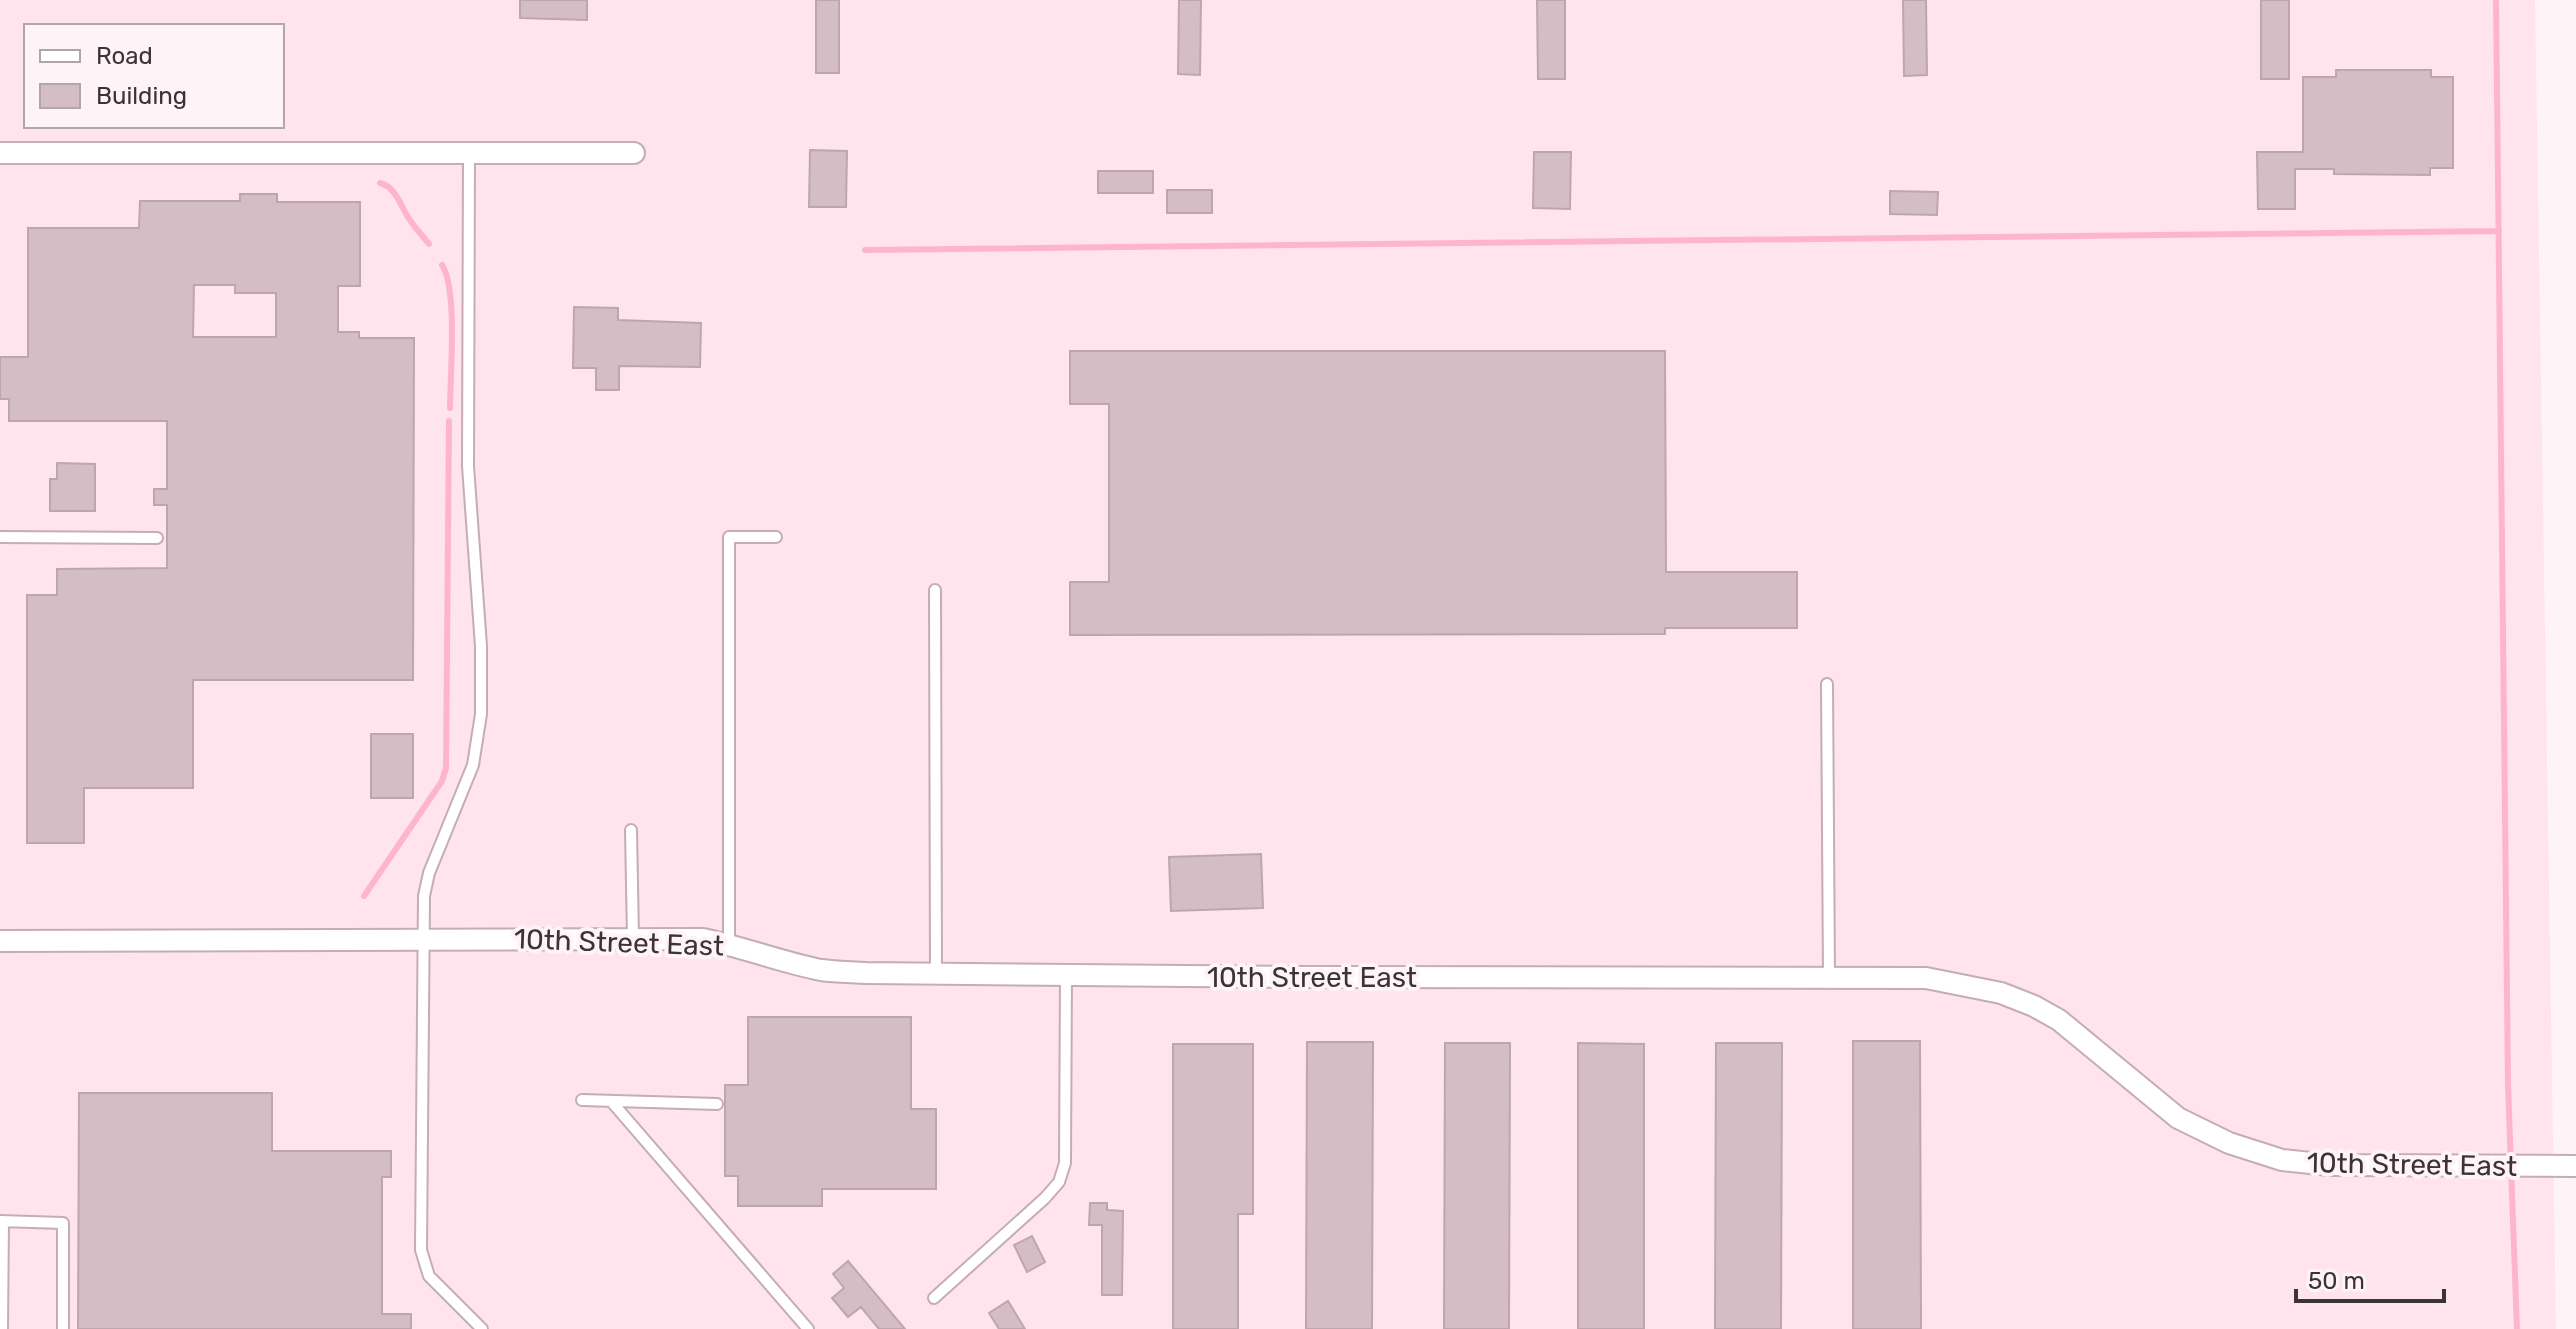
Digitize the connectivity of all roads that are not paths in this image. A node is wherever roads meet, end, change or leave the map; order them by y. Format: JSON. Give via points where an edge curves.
{"nodes":[{"id":1,"x":0,"y":153,"type":"edge"},
{"id":2,"x":469,"y":153,"type":"junction"},
{"id":3,"x":634,"y":153,"type":"dead end"},
{"id":4,"x":0,"y":537,"type":"edge"},
{"id":5,"x":776,"y":537,"type":"dead end"},
{"id":6,"x":157,"y":538,"type":"dead end"},
{"id":7,"x":935,"y":590,"type":"dead end"},
{"id":8,"x":1827,"y":684,"type":"dead end"},
{"id":9,"x":631,"y":830,"type":"dead end"},
{"id":10,"x":633,"y":938,"type":"junction"},
{"id":11,"x":424,"y":939,"type":"junction"},
{"id":12,"x":0,"y":941,"type":"edge"},
{"id":13,"x":729,"y":944,"type":"junction"},
{"id":14,"x":936,"y":974,"type":"junction"},
{"id":15,"x":1066,"y":975,"type":"junction"},
{"id":16,"x":1829,"y":977,"type":"junction"},
{"id":17,"x":582,"y":1100,"type":"dead end"},
{"id":18,"x":611,"y":1101,"type":"junction"},
{"id":19,"x":717,"y":1104,"type":"dead end"},
{"id":20,"x":2576,"y":1166,"type":"edge"},
{"id":21,"x":2,"y":1221,"type":"edge"},
{"id":22,"x":934,"y":1298,"type":"dead end"},
{"id":23,"x":2,"y":1329,"type":"edge"},
{"id":24,"x":63,"y":1329,"type":"edge"},
{"id":25,"x":482,"y":1329,"type":"edge"},
{"id":26,"x":808,"y":1329,"type":"edge"}],
"edges":[{"from":1,"to":2,"type":"street"},
{"from":2,"to":3,"type":"street"},
{"from":2,"to":11,"type":"lane","via":[[468,466],[481,714],[473,765],[429,873]]},
{"from":4,"to":6,"type":"lane"},
{"from":5,"to":13,"type":"lane","via":[[729,537]]},
{"from":7,"to":14,"type":"lane"},
{"from":8,"to":16,"type":"lane"},
{"from":9,"to":10,"type":"lane"},
{"from":10,"to":11,"type":"street","name":"10th Street East"},
{"from":10,"to":13,"type":"street","name":"10th Street East"},
{"from":11,"to":12,"type":"street","name":"10th Street East"},
{"from":11,"to":25,"type":"lane","via":[[421,1250],[429,1276]]},
{"from":13,"to":14,"type":"street","name":"10th Street East","via":[[824,970]]},
{"from":14,"to":15,"type":"street","name":"10th Street East"},
{"from":15,"to":16,"type":"street","name":"10th Street East"},
{"from":15,"to":22,"type":"lane","via":[[1065,1163],[1059,1182]]},
{"from":16,"to":20,"type":"street","name":"10th Street East","via":[[1926,978],[2001,993],[2034,1006],[2080,1036],[2178,1118],[2229,1143],[2282,1160],[2329,1165]]},
{"from":17,"to":18,"type":"lane"},
{"from":18,"to":19,"type":"lane"},
{"from":18,"to":26,"type":"lane"},
{"from":21,"to":23,"type":"lane"},
{"from":21,"to":24,"type":"lane","via":[[63,1223]]}]}
